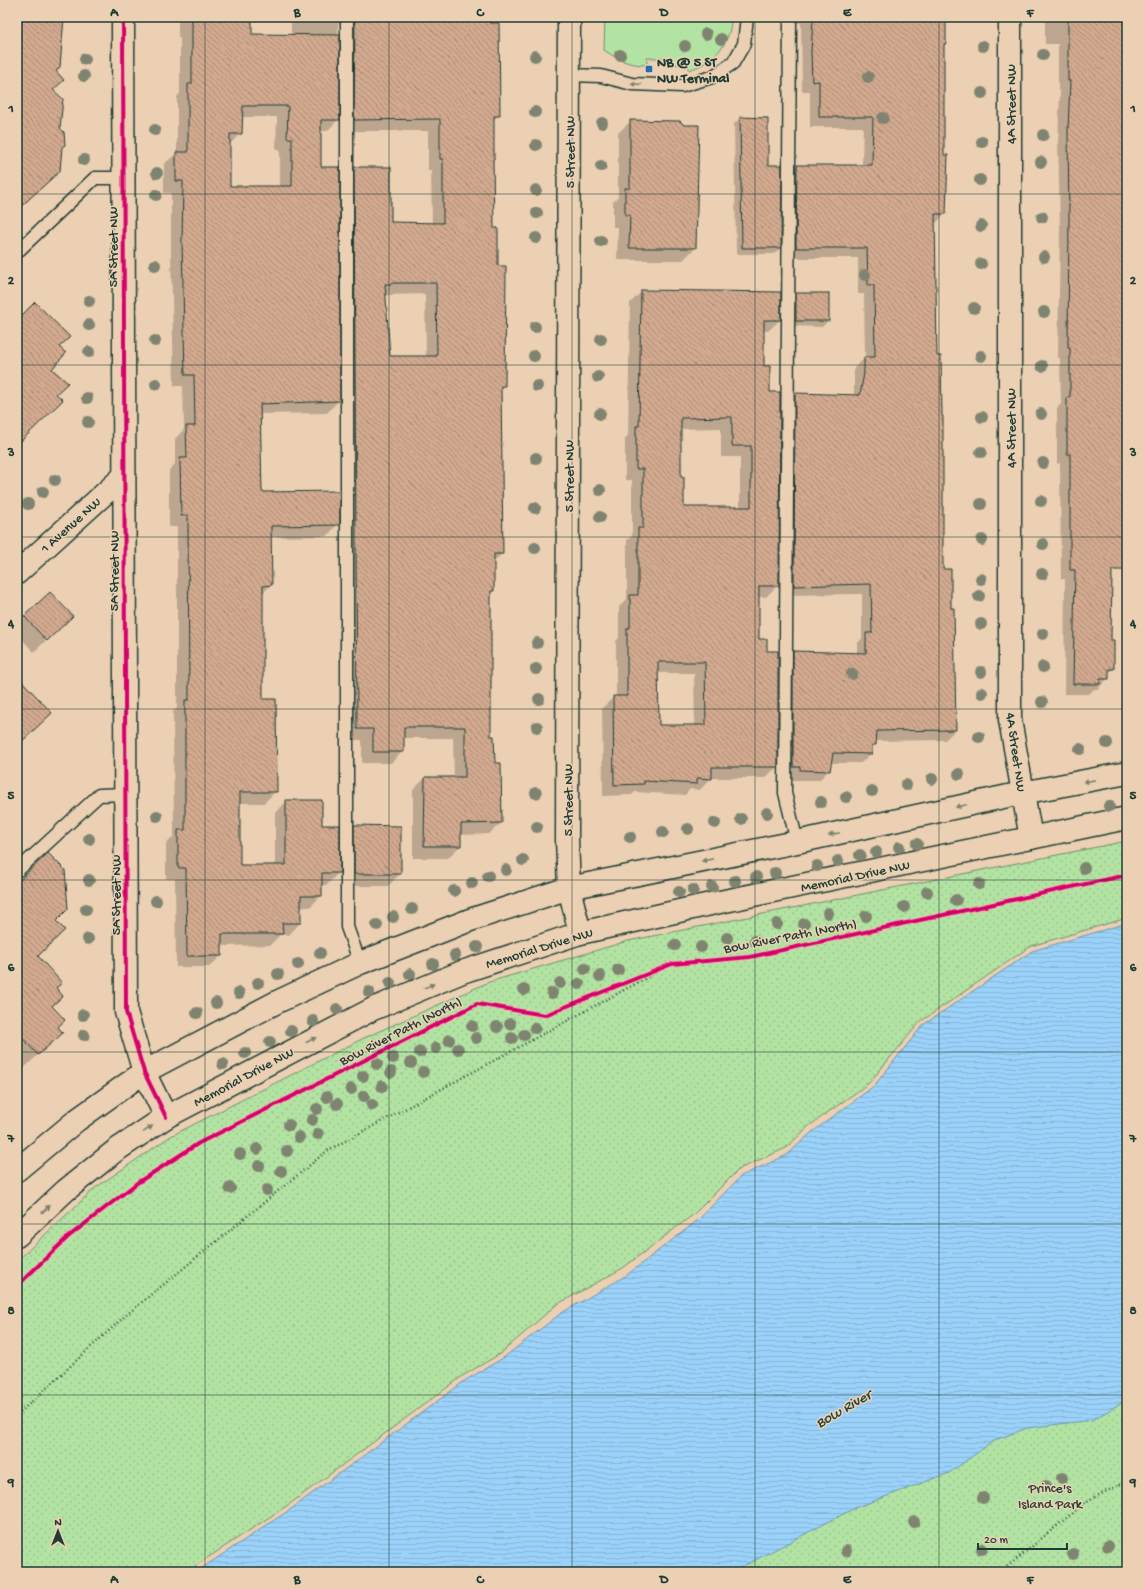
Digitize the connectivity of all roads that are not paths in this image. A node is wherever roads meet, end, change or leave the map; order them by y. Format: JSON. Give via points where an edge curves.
{"nodes":[{"id":1,"x":123,"y":17,"type":"edge"},
{"id":2,"x":348,"y":17,"type":"edge"},
{"id":3,"x":569,"y":17,"type":"edge"},
{"id":4,"x":747,"y":17,"type":"edge"},
{"id":5,"x":790,"y":17,"type":"edge"},
{"id":6,"x":1010,"y":17,"type":"edge"},
{"id":7,"x":569,"y":75,"type":"junction"},
{"id":8,"x":123,"y":178,"type":"junction"},
{"id":9,"x":17,"y":252,"type":"edge"},
{"id":10,"x":124,"y":476,"type":"junction"},
{"id":11,"x":17,"y":573,"type":"edge"},
{"id":12,"x":1127,"y":773,"type":"edge"},
{"id":13,"x":1022,"y":793,"type":"junction"},
{"id":14,"x":125,"y":794,"type":"junction"},
{"id":15,"x":1127,"y":818,"type":"edge"},
{"id":16,"x":1031,"y":838,"type":"junction"},
{"id":17,"x":797,"y":842,"type":"junction"},
{"id":18,"x":17,"y":871,"type":"edge"},
{"id":19,"x":569,"y":888,"type":"junction"},
{"id":20,"x":580,"y":933,"type":"junction"},
{"id":21,"x":360,"y":963,"type":"junction"},
{"id":22,"x":144,"y":1072,"type":"junction"},
{"id":23,"x":166,"y":1117,"type":"junction"},
{"id":24,"x":17,"y":1170,"type":"edge"},
{"id":25,"x":17,"y":1236,"type":"edge"}],
"edges":[{"from":1,"to":8,"type":"street","name":"5A Street NW"},
{"from":2,"to":21,"type":"lane","via":[[347,927]]},
{"from":3,"to":7,"type":"street","name":"5 Street NW"},
{"from":4,"to":7,"type":"lane","one_way":true,"via":[[744,44],[733,63],[712,77],[682,86],[632,84],[601,76]]},
{"from":5,"to":17,"type":"lane","via":[[785,793]]},
{"from":6,"to":13,"type":"street","name":"4A Street NW","via":[[1010,720]]},
{"from":7,"to":19,"type":"street","name":"5 Street NW"},
{"from":8,"to":9,"type":"lane","via":[[95,178]]},
{"from":8,"to":10,"type":"street","name":"5A Street NW"},
{"from":10,"to":11,"type":"street","name":"1 Avenue NW"},
{"from":10,"to":14,"type":"street","name":"5A Street NW"},
{"from":12,"to":13,"type":"street","one_way":true},
{"from":13,"to":16,"type":"street","name":"4A Street NW"},
{"from":13,"to":17,"type":"street","one_way":true},
{"from":14,"to":18,"type":"lane","via":[[99,795]]},
{"from":14,"to":22,"type":"street","name":"5A Street NW","via":[[126,1012]]},
{"from":15,"to":16,"type":"street","name":"Memorial Drive NW"},
{"from":16,"to":20,"type":"street","name":"Memorial Drive NW"},
{"from":17,"to":19,"type":"street","one_way":true},
{"from":19,"to":20,"type":"street","name":"5 Street NW"},
{"from":19,"to":21,"type":"street","via":[[470,920]]},
{"from":23,"to":20,"type":"street","name":"Memorial Drive NW","one_way":true,"via":[[373,1009],[462,972]]},
{"from":21,"to":22,"type":"street","via":[[277,1002]]},
{"from":22,"to":23,"type":"street","name":"5A Street NW"},
{"from":22,"to":24,"type":"street","via":[[77,1120]]},
{"from":25,"to":23,"type":"street","name":"Memorial Drive NW","one_way":true,"via":[[65,1191],[114,1151]]}]}
